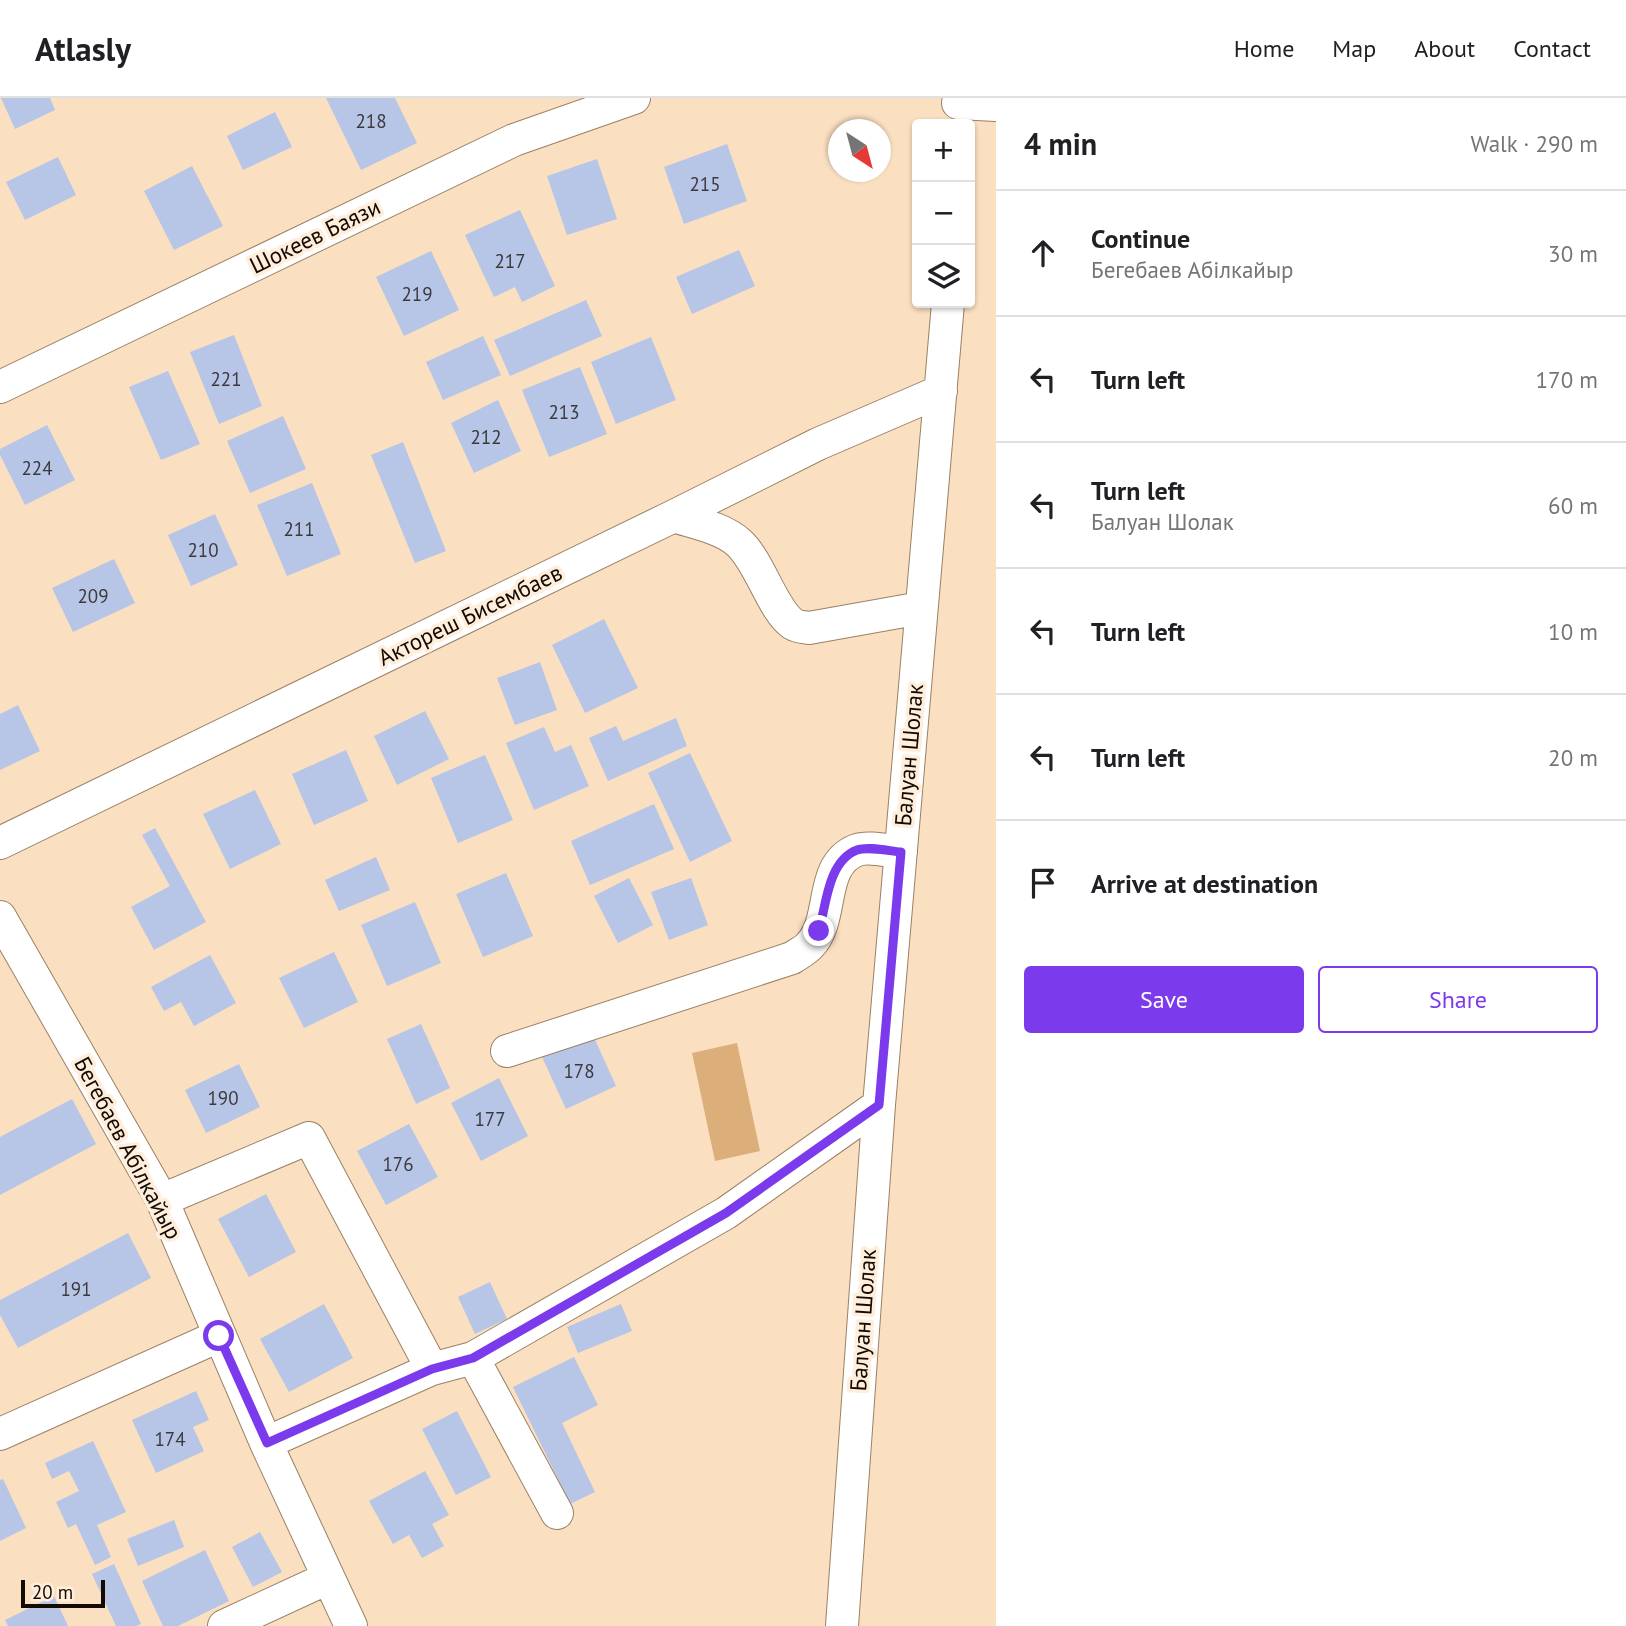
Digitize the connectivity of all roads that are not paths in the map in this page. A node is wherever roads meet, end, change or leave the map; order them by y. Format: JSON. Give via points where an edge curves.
{"nodes":[{"id":1,"x":634,"y":98,"type":"edge"},
{"id":2,"x":996,"y":105,"type":"edge"},
{"id":3,"x":958,"y":109,"type":"edge"},
{"id":4,"x":948,"y":308,"type":"edge"},
{"id":5,"x":0,"y":387,"type":"edge"},
{"id":6,"x":941,"y":391,"type":"junction"},
{"id":7,"x":674,"y":516,"type":"junction"},
{"id":8,"x":921,"y":608,"type":"junction"},
{"id":9,"x":0,"y":843,"type":"edge"},
{"id":10,"x":901,"y":852,"type":"junction"},
{"id":11,"x":0,"y":917,"type":"edge"},
{"id":12,"x":507,"y":1051,"type":"dead end"},
{"id":13,"x":879,"y":1105,"type":"junction"},
{"id":14,"x":162,"y":1200,"type":"junction"},
{"id":15,"x":219,"y":1336,"type":"junction"},
{"id":16,"x":473,"y":1358,"type":"junction"},
{"id":17,"x":432,"y":1369,"type":"junction"},
{"id":18,"x":3,"y":1426,"type":"edge"},
{"id":19,"x":267,"y":1443,"type":"junction"},
{"id":20,"x":557,"y":1513,"type":"dead end"},
{"id":21,"x":328,"y":1578,"type":"junction"},
{"id":22,"x":224,"y":1626,"type":"edge"},
{"id":23,"x":351,"y":1626,"type":"edge"},
{"id":24,"x":842,"y":1626,"type":"edge"}],
"edges":[{"from":1,"to":5,"type":"street","name":"Шокеев Баязи","via":[[514,140]]},
{"from":2,"to":3,"type":"street"},
{"from":4,"to":6,"type":"street","name":"Балуан Шолак"},
{"from":6,"to":7,"type":"street","name":"Актореш Бисембаев","via":[[818,444]]},
{"from":6,"to":8,"type":"street","name":"Балуан Шолак"},
{"from":7,"to":8,"type":"street","via":[[737,540],[795,626],[809,628]]},
{"from":7,"to":9,"type":"street","name":"Актореш Бисембаев"},
{"from":8,"to":10,"type":"street","name":"Балуан Шолак"},
{"from":10,"to":12,"type":"street","via":[[859,849],[846,858],[835,871],[819,931],[810,945],[792,958]]},
{"from":10,"to":13,"type":"street","name":"Балуан Шолак"},
{"from":11,"to":14,"type":"street","name":"Бегебаев Абілкайыр"},
{"from":13,"to":16,"type":"street","via":[[726,1213]]},
{"from":13,"to":24,"type":"street","name":"Балуан Шолак"},
{"from":14,"to":15,"type":"street","name":"Бегебаев Абілкайыр"},
{"from":14,"to":17,"type":"street","via":[[309,1138]]},
{"from":15,"to":18,"type":"street"},
{"from":15,"to":19,"type":"street","name":"Бегебаев Абілкайыр"},
{"from":16,"to":17,"type":"street"},
{"from":16,"to":20,"type":"street"},
{"from":17,"to":19,"type":"street"},
{"from":19,"to":21,"type":"street","name":"Бегебаев Абілкайыр"},
{"from":21,"to":22,"type":"street"},
{"from":21,"to":23,"type":"street","name":"Бегебаев Абілкайыр"}]}
